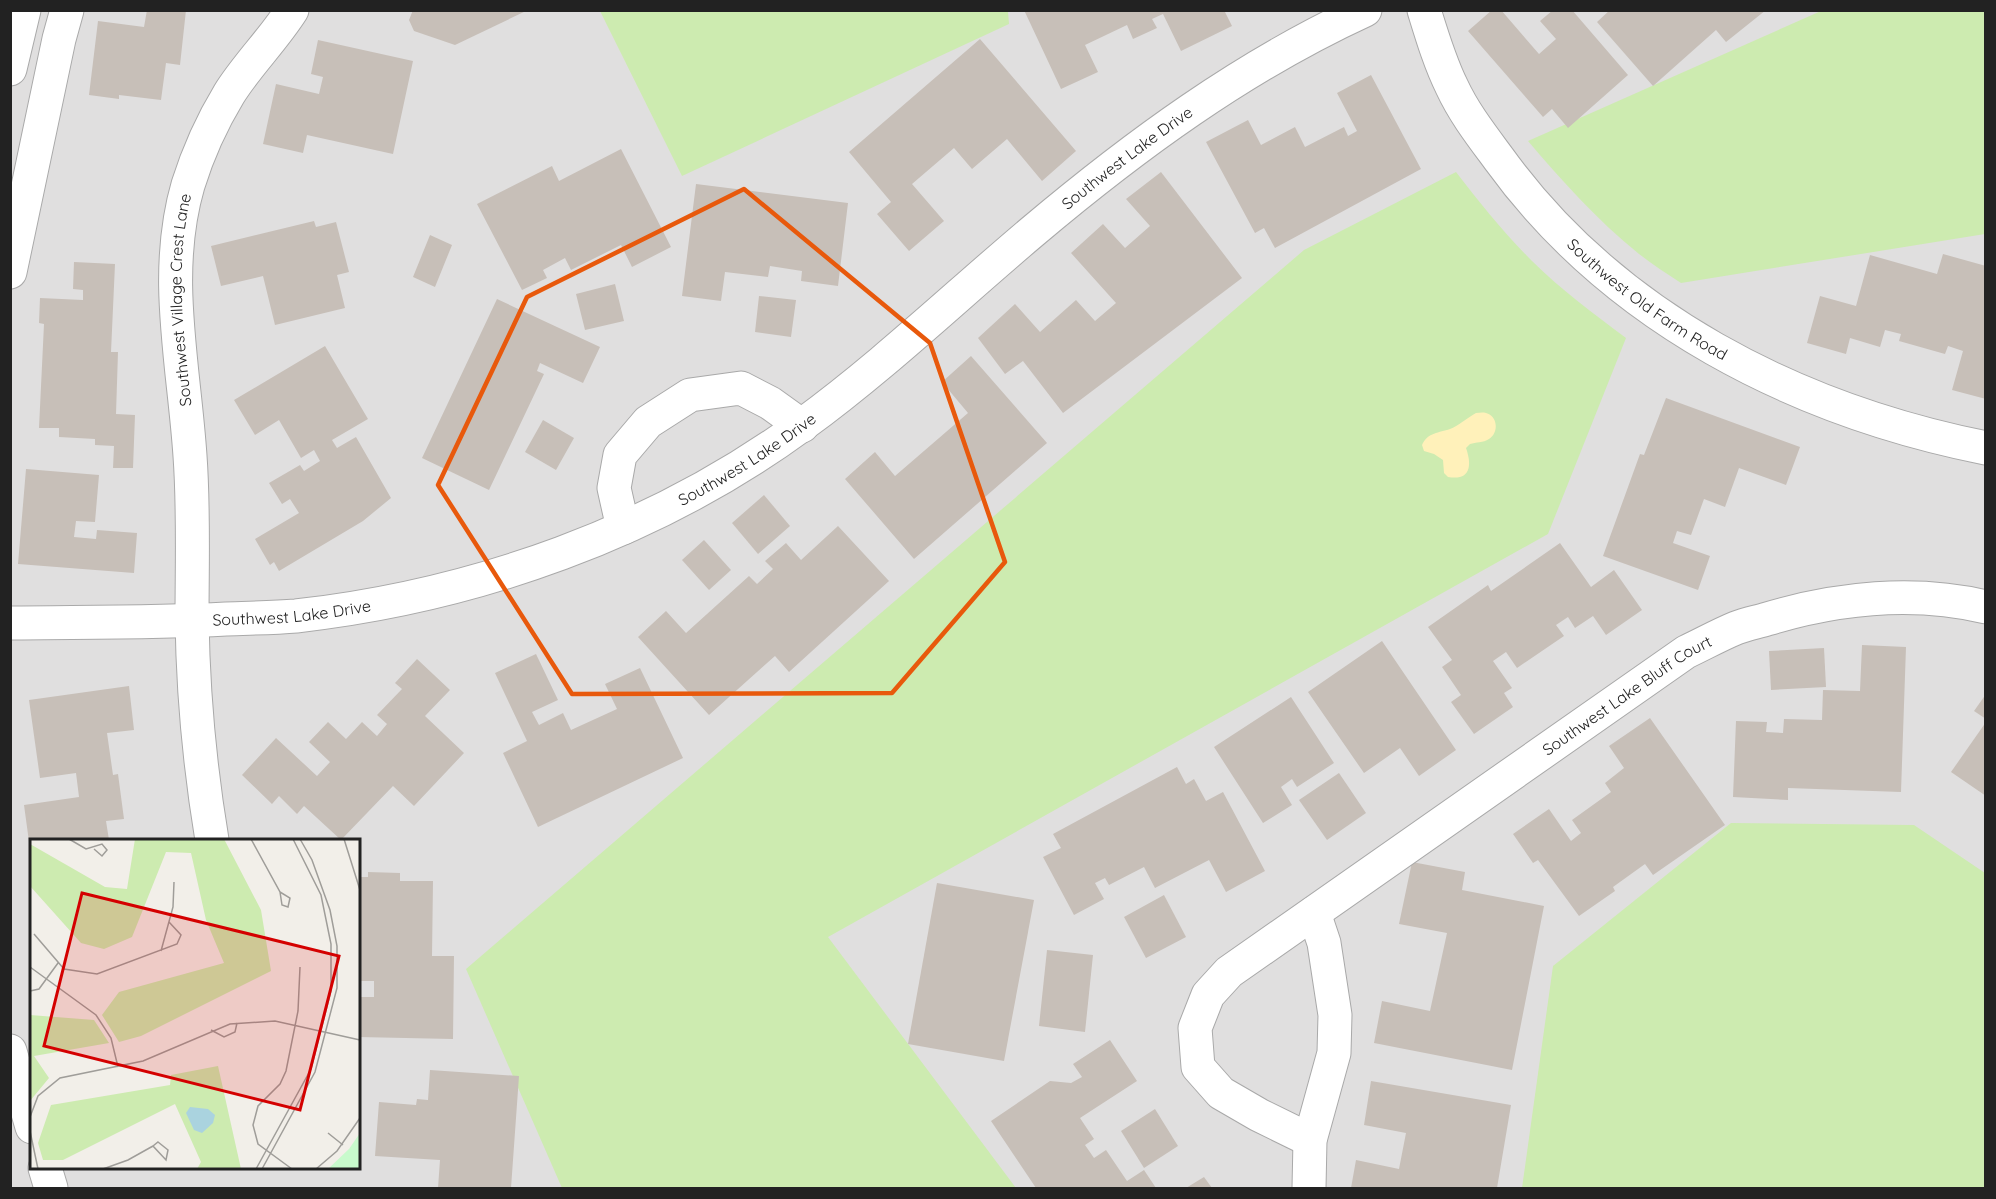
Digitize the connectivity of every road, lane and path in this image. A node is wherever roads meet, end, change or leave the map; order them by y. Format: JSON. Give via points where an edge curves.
{"nodes":[{"id":1,"x":24,"y":10,"type":"edge"},
{"id":2,"x":67,"y":10,"type":"edge"},
{"id":3,"x":291,"y":10,"type":"edge"},
{"id":4,"x":1365,"y":10,"type":"edge"},
{"id":5,"x":1424,"y":10,"type":"edge"},
{"id":6,"x":10,"y":69,"type":"edge"},
{"id":7,"x":10,"y":272,"type":"edge"},
{"id":8,"x":802,"y":426,"type":"junction"},
{"id":9,"x":1986,"y":448,"type":"edge"},
{"id":10,"x":623,"y":528,"type":"junction"},
{"id":11,"x":1986,"y":607,"type":"edge"},
{"id":12,"x":192,"y":621,"type":"junction"},
{"id":13,"x":10,"y":623,"type":"edge"},
{"id":14,"x":212,"y":839,"type":"edge"},
{"id":15,"x":1314,"y":913,"type":"junction"},
{"id":16,"x":10,"y":1051,"type":"edge"},
{"id":17,"x":30,"y":1121,"type":"edge"},
{"id":18,"x":1310,"y":1140,"type":"junction"},
{"id":19,"x":46,"y":1169,"type":"edge"},
{"id":20,"x":51,"y":1188,"type":"edge"},
{"id":21,"x":1309,"y":1188,"type":"edge"}],
"edges":[{"from":1,"to":6,"type":"street"},
{"from":2,"to":7,"type":"street"},
{"from":3,"to":12,"type":"street","name":"Southwest Village Crest Lane","via":[[230,93],[198,153],[180,224],[175,299],[190,456]]},
{"from":4,"to":8,"type":"street","name":"Southwest Lake Drive","via":[[1245,75],[1100,176]]},
{"from":5,"to":9,"type":"street","name":"Southwest Old Farm Road","via":[[1452,87],[1471,122],[1516,183],[1565,237],[1618,285],[1674,325],[1731,358],[1819,400],[1879,422]]},
{"from":8,"to":10,"type":"street","name":"Southwest Lake Drive","via":[[676,503]]},
{"from":8,"to":10,"type":"street","via":[[741,388],[690,395],[648,422],[621,455],[614,488]]},
{"from":10,"to":12,"type":"street","name":"Southwest Lake Drive","via":[[516,569],[403,599],[291,616]]},
{"from":11,"to":15,"type":"street","name":"Southwest Lake Bluff Court","via":[[1902,597],[1791,611],[1737,628],[1686,652]]},
{"from":12,"to":13,"type":"street","name":"Southwest Lake Drive"},
{"from":12,"to":14,"type":"street","name":"Southwest Village Crest Lane","via":[[197,723]]},
{"from":15,"to":18,"type":"street","via":[[1324,943],[1334,1053]]},
{"from":15,"to":18,"type":"street","name":"Southwest Lake Bluff Court","via":[[1229,972],[1208,995],[1195,1028],[1198,1067],[1221,1092]]},
{"from":16,"to":17,"type":"street"},
{"from":18,"to":21,"type":"street"},
{"from":19,"to":20,"type":"street"}]}
